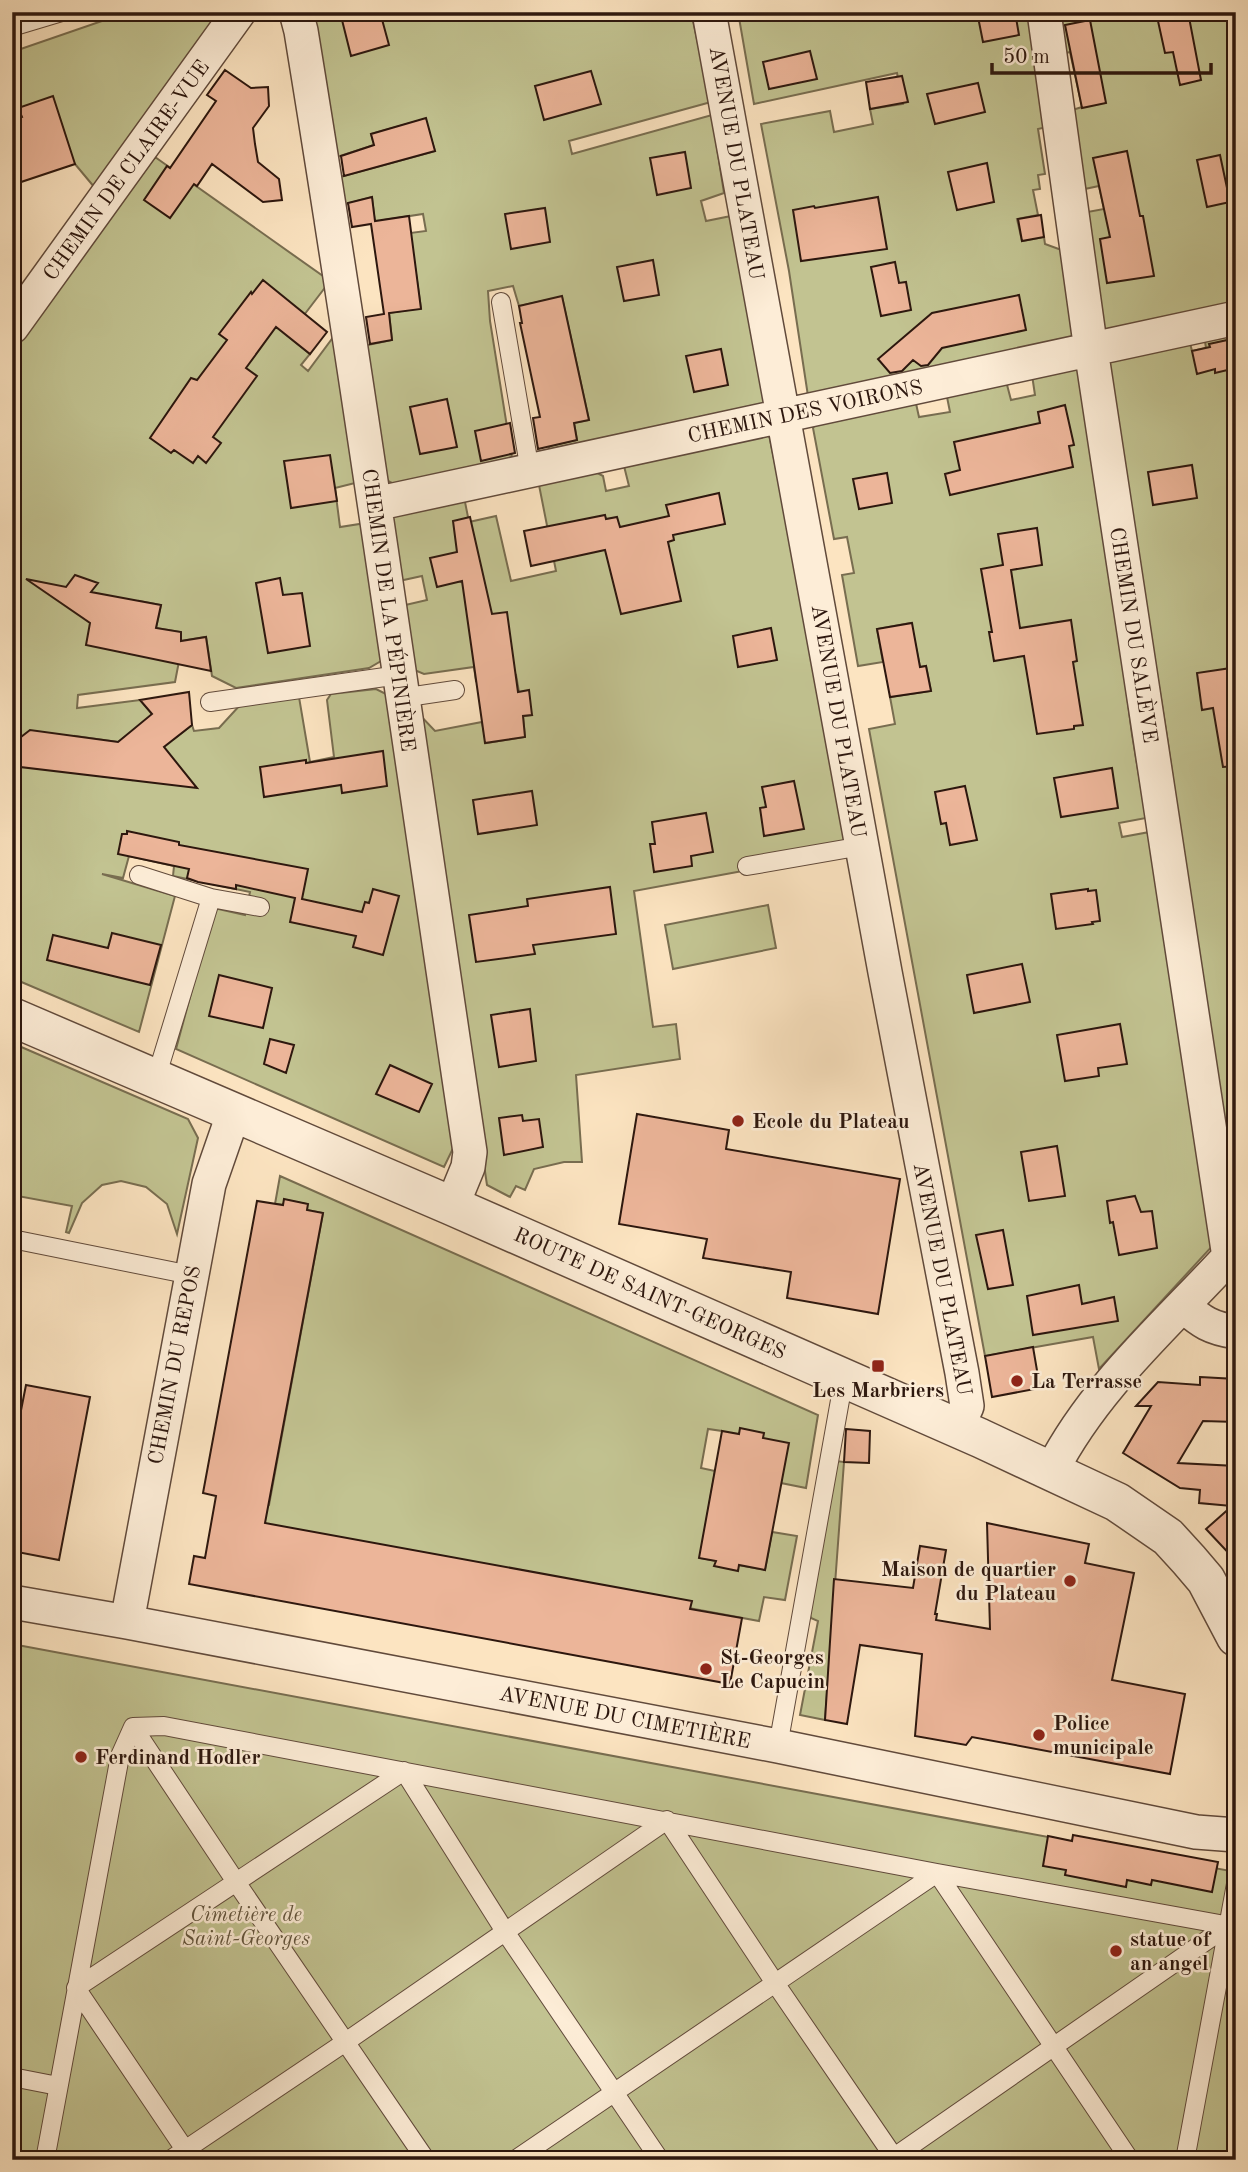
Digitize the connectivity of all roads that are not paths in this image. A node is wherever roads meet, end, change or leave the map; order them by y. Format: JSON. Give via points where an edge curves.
{"nodes":[{"id":1,"x":62,"y":12,"type":"edge"},
{"id":2,"x":239,"y":12,"type":"edge"},
{"id":3,"x":296,"y":12,"type":"edge"},
{"id":4,"x":709,"y":12,"type":"edge"},
{"id":5,"x":1044,"y":12,"type":"edge"},
{"id":6,"x":12,"y":27,"type":"edge"},
{"id":7,"x":501,"y":302,"type":"dead end"},
{"id":8,"x":1236,"y":318,"type":"edge"},
{"id":9,"x":12,"y":327,"type":"edge"},
{"id":10,"x":1091,"y":350,"type":"junction"},
{"id":11,"x":783,"y":415,"type":"junction"},
{"id":12,"x":530,"y":471,"type":"junction"},
{"id":13,"x":374,"y":504,"type":"junction"},
{"id":14,"x":400,"y":687,"type":"junction"},
{"id":15,"x":455,"y":690,"type":"dead end"},
{"id":16,"x":210,"y":702,"type":"dead end"},
{"id":17,"x":862,"y":846,"type":"junction"},
{"id":18,"x":747,"y":866,"type":"dead end"},
{"id":19,"x":138,"y":875,"type":"dead end"},
{"id":20,"x":211,"y":898,"type":"junction"},
{"id":21,"x":260,"y":907,"type":"dead end"},
{"id":22,"x":12,"y":1017,"type":"edge"},
{"id":23,"x":156,"y":1078,"type":"junction"},
{"id":24,"x":234,"y":1112,"type":"junction"},
{"id":25,"x":452,"y":1206,"type":"junction"},
{"id":26,"x":12,"y":1239,"type":"edge"},
{"id":27,"x":1232,"y":1253,"type":"edge"},
{"id":28,"x":191,"y":1275,"type":"junction"},
{"id":29,"x":1182,"y":1306,"type":"junction"},
{"id":30,"x":1236,"y":1332,"type":"edge"},
{"id":31,"x":844,"y":1378,"type":"junction"},
{"id":32,"x":957,"y":1428,"type":"junction"},
{"id":33,"x":1052,"y":1470,"type":"junction"},
{"id":34,"x":13,"y":1604,"type":"edge"},
{"id":35,"x":127,"y":1622,"type":"junction"},
{"id":36,"x":1236,"y":1637,"type":"edge"},
{"id":37,"x":133,"y":1727,"type":"junction"},
{"id":38,"x":778,"y":1746,"type":"junction"},
{"id":39,"x":404,"y":1770,"type":"junction"},
{"id":40,"x":667,"y":1821,"type":"junction"},
{"id":41,"x":1236,"y":1835,"type":"edge"},
{"id":42,"x":937,"y":1873,"type":"junction"},
{"id":43,"x":236,"y":1882,"type":"junction"},
{"id":44,"x":1236,"y":1884,"type":"edge"},
{"id":45,"x":1233,"y":1929,"type":"edge"},
{"id":46,"x":506,"y":1933,"type":"junction"},
{"id":47,"x":775,"y":1983,"type":"junction"},
{"id":48,"x":76,"y":1988,"type":"junction"},
{"id":49,"x":347,"y":2041,"type":"junction"},
{"id":50,"x":1052,"y":2046,"type":"junction"},
{"id":51,"x":12,"y":2077,"type":"edge"},
{"id":52,"x":58,"y":2086,"type":"junction"},
{"id":53,"x":615,"y":2093,"type":"junction"},
{"id":54,"x":182,"y":2156,"type":"edge"},
{"id":55,"x":893,"y":2159,"type":"edge"},
{"id":56,"x":45,"y":2160,"type":"edge"},
{"id":57,"x":426,"y":2160,"type":"edge"},
{"id":58,"x":516,"y":2160,"type":"edge"},
{"id":59,"x":660,"y":2160,"type":"edge"},
{"id":60,"x":1130,"y":2160,"type":"edge"},
{"id":61,"x":1185,"y":2160,"type":"edge"}],
"edges":[{"from":1,"to":6,"type":"lane"},
{"from":2,"to":9,"type":"street","name":"CHEMIN DE CLAIRE-VUE"},
{"from":3,"to":13,"type":"street","name":"CHEMIN DE LA PÉPINIÈRE"},
{"from":4,"to":11,"type":"street","name":"AVENUE DU PLATEAU"},
{"from":5,"to":10,"type":"street","name":"CHEMIN DU SALÈVE"},
{"from":7,"to":12,"type":"lane"},
{"from":8,"to":10,"type":"street","name":"CHEMIN DES VOIRONS"},
{"from":10,"to":11,"type":"street","name":"CHEMIN DES VOIRONS"},
{"from":10,"to":27,"type":"street","name":"CHEMIN DU SALÈVE"},
{"from":11,"to":12,"type":"street","name":"CHEMIN DES VOIRONS"},
{"from":11,"to":17,"type":"street","name":"AVENUE DU PLATEAU"},
{"from":12,"to":13,"type":"street","name":"CHEMIN DES VOIRONS"},
{"from":13,"to":14,"type":"street","name":"CHEMIN DE LA PÉPINIÈRE"},
{"from":14,"to":15,"type":"lane"},
{"from":14,"to":16,"type":"lane"},
{"from":14,"to":25,"type":"street","name":"CHEMIN DE LA PÉPINIÈRE","via":[[470,1153]]},
{"from":17,"to":18,"type":"lane"},
{"from":17,"to":32,"type":"street","name":"AVENUE DU PLATEAU","via":[[962,1373],[967,1406]]},
{"from":19,"to":20,"type":"lane"},
{"from":20,"to":21,"type":"lane"},
{"from":20,"to":23,"type":"lane"},
{"from":22,"to":23,"type":"street","name":"ROUTE DE SAINT-GEORGES"},
{"from":23,"to":24,"type":"street","name":"ROUTE DE SAINT-GEORGES"},
{"from":24,"to":25,"type":"street","name":"ROUTE DE SAINT-GEORGES"},
{"from":24,"to":28,"type":"street","name":"CHEMIN DU REPOS","via":[[209,1184]]},
{"from":25,"to":31,"type":"street","name":"ROUTE DE SAINT-GEORGES"},
{"from":26,"to":28,"type":"lane"},
{"from":27,"to":29,"type":"street"},
{"from":28,"to":35,"type":"street","name":"CHEMIN DU REPOS"},
{"from":29,"to":30,"type":"street","via":[[1205,1325]]},
{"from":29,"to":33,"type":"street","via":[[1130,1358],[1063,1448]]},
{"from":31,"to":32,"type":"street","name":"ROUTE DE SAINT-GEORGES"},
{"from":31,"to":38,"type":"lane"},
{"from":32,"to":33,"type":"street","name":"ROUTE DE SAINT-GEORGES"},
{"from":33,"to":36,"type":"street","name":"ROUTE DE SAINT-GEORGES","via":[[1117,1502],[1168,1537],[1206,1580]]},
{"from":34,"to":35,"type":"street","name":"AVENUE DU CIMETIÈRE"},
{"from":35,"to":38,"type":"street","name":"AVENUE DU CIMETIÈRE"},
{"from":37,"to":39,"type":"lane","via":[[164,1726]]},
{"from":37,"to":43,"type":"lane"},
{"from":37,"to":48,"type":"lane","via":[[120,1756]]},
{"from":38,"to":41,"type":"street","name":"AVENUE DU CIMETIÈRE","via":[[1196,1832]]},
{"from":39,"to":40,"type":"lane"},
{"from":39,"to":43,"type":"lane"},
{"from":39,"to":46,"type":"lane"},
{"from":40,"to":42,"type":"lane"},
{"from":40,"to":46,"type":"lane"},
{"from":40,"to":47,"type":"lane"},
{"from":42,"to":45,"type":"lane"},
{"from":42,"to":47,"type":"lane"},
{"from":42,"to":50,"type":"lane"},
{"from":43,"to":48,"type":"lane"},
{"from":43,"to":49,"type":"lane"},
{"from":44,"to":45,"type":"lane"},
{"from":45,"to":50,"type":"lane"},
{"from":45,"to":61,"type":"lane"},
{"from":46,"to":49,"type":"lane"},
{"from":46,"to":53,"type":"lane"},
{"from":47,"to":53,"type":"lane"},
{"from":47,"to":55,"type":"lane"},
{"from":48,"to":52,"type":"lane"},
{"from":48,"to":54,"type":"lane"},
{"from":49,"to":54,"type":"lane"},
{"from":49,"to":57,"type":"lane"},
{"from":50,"to":55,"type":"lane"},
{"from":50,"to":60,"type":"lane"},
{"from":51,"to":52,"type":"lane"},
{"from":52,"to":56,"type":"lane"},
{"from":53,"to":58,"type":"lane"},
{"from":53,"to":59,"type":"lane"}]}
